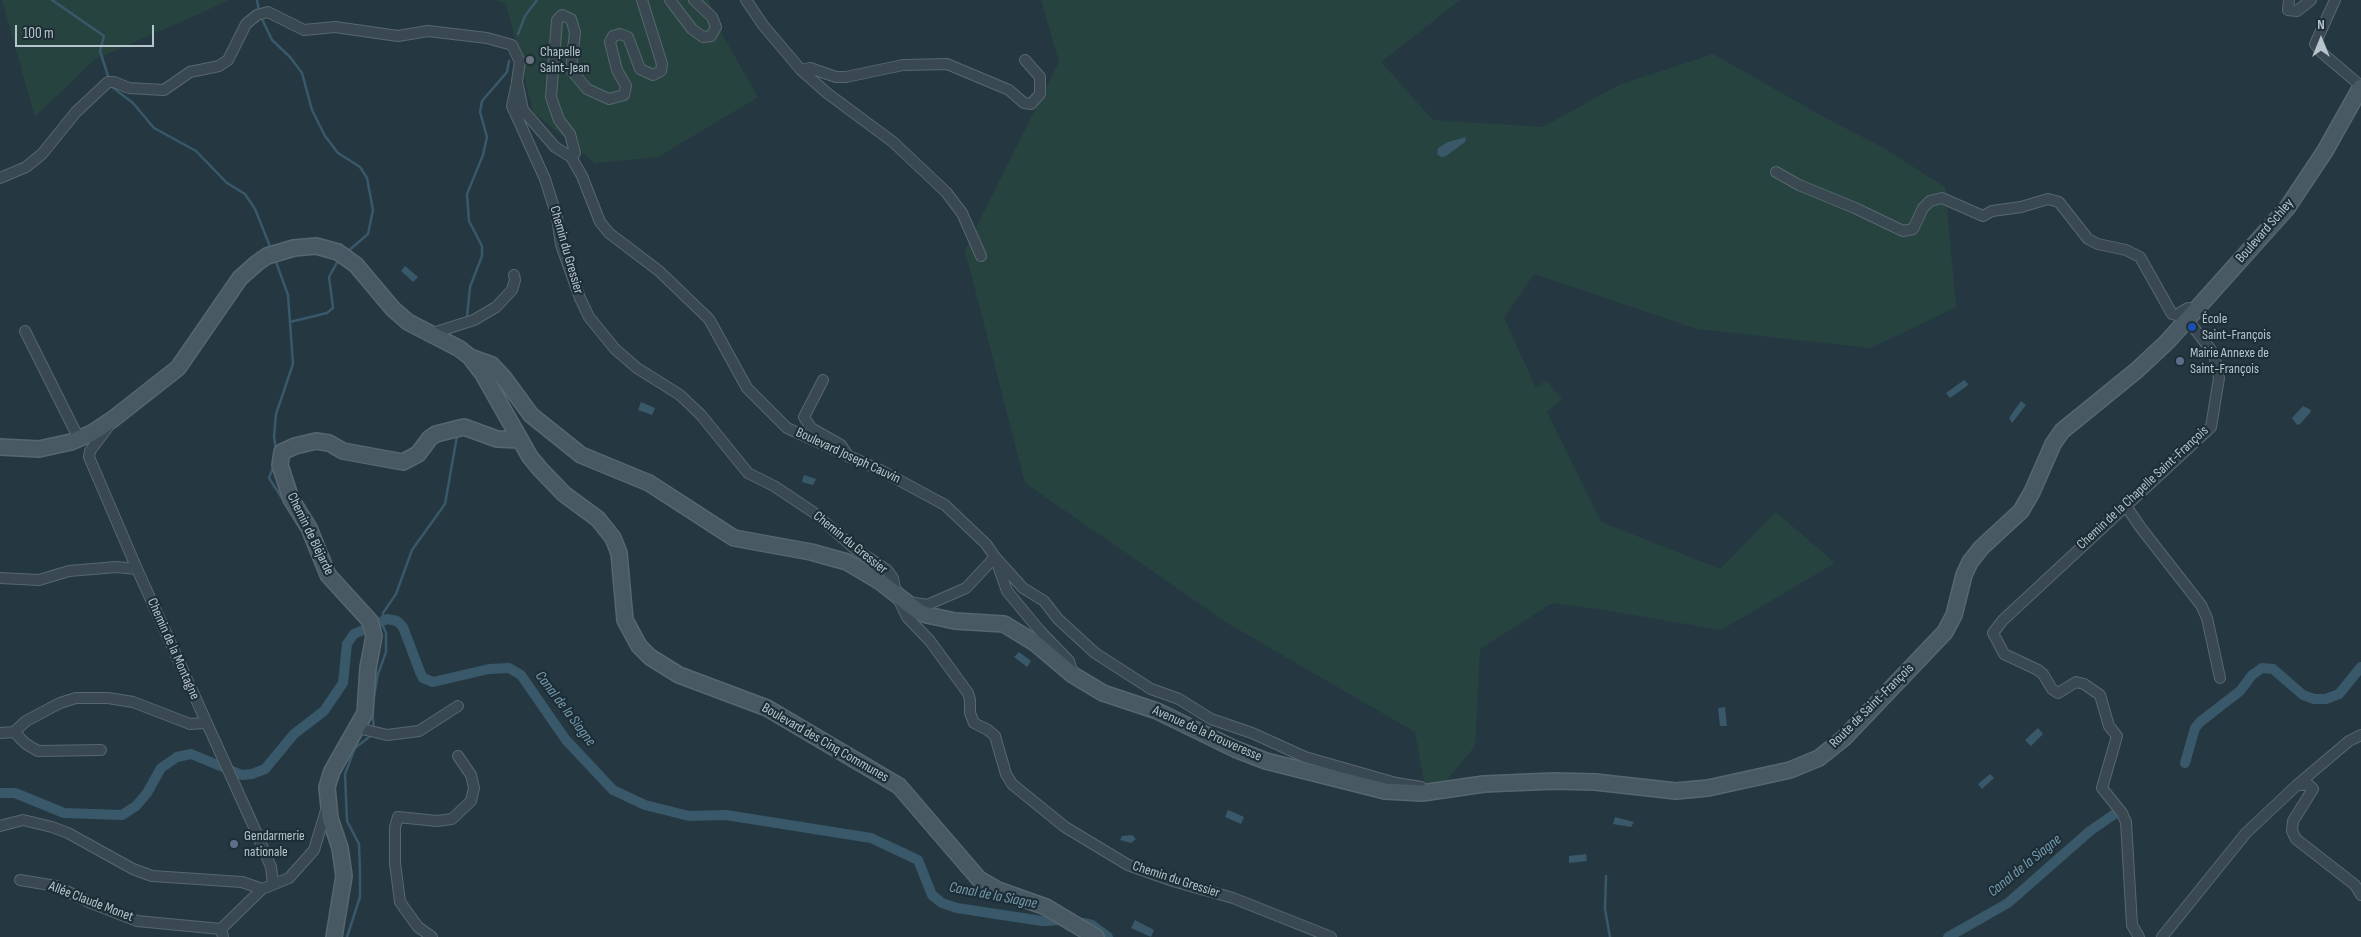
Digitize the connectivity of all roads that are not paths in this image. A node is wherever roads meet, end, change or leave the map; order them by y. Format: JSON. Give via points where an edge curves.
{"nodes":[{"id":1,"x":642,"y":0,"type":"edge"},
{"id":2,"x":670,"y":0,"type":"edge"},
{"id":3,"x":694,"y":0,"type":"edge"},
{"id":4,"x":746,"y":0,"type":"edge"},
{"id":5,"x":2289,"y":0,"type":"edge"},
{"id":6,"x":2311,"y":0,"type":"edge"},
{"id":7,"x":2335,"y":0,"type":"edge"},
{"id":8,"x":1025,"y":60,"type":"dead end"},
{"id":9,"x":801,"y":70,"type":"junction"},
{"id":10,"x":517,"y":81,"type":"junction"},
{"id":11,"x":2361,"y":87,"type":"edge"},
{"id":12,"x":571,"y":157,"type":"junction"},
{"id":13,"x":1776,"y":172,"type":"dead end"},
{"id":14,"x":0,"y":178,"type":"edge"},
{"id":15,"x":981,"y":256,"type":"dead end"},
{"id":16,"x":514,"y":275,"type":"dead end"},
{"id":17,"x":2190,"y":315,"type":"junction"},
{"id":18,"x":25,"y":331,"type":"dead end"},
{"id":19,"x":430,"y":334,"type":"junction"},
{"id":20,"x":470,"y":357,"type":"junction"},
{"id":21,"x":2148,"y":360,"type":"joint"},
{"id":22,"x":823,"y":380,"type":"dead end"},
{"id":23,"x":114,"y":419,"type":"junction"},
{"id":24,"x":79,"y":439,"type":"junction"},
{"id":25,"x":520,"y":440,"type":"junction"},
{"id":26,"x":0,"y":447,"type":"edge"},
{"id":27,"x":850,"y":458,"type":"junction"},
{"id":28,"x":2128,"y":503,"type":"junction"},
{"id":29,"x":995,"y":558,"type":"junction"},
{"id":30,"x":137,"y":569,"type":"junction"},
{"id":31,"x":0,"y":578,"type":"edge"},
{"id":32,"x":901,"y":598,"type":"junction"},
{"id":33,"x":1073,"y":675,"type":"junction"},
{"id":34,"x":2220,"y":678,"type":"dead end"},
{"id":35,"x":458,"y":706,"type":"dead end"},
{"id":36,"x":205,"y":722,"type":"junction"},
{"id":37,"x":358,"y":728,"type":"junction"},
{"id":38,"x":14,"y":732,"type":"junction"},
{"id":39,"x":0,"y":733,"type":"edge"},
{"id":40,"x":2361,"y":735,"type":"edge"},
{"id":41,"x":101,"y":750,"type":"dead end"},
{"id":42,"x":458,"y":756,"type":"dead end"},
{"id":43,"x":2297,"y":785,"type":"junction"},
{"id":44,"x":1446,"y":791,"type":"junction"},
{"id":45,"x":328,"y":804,"type":"junction"},
{"id":46,"x":0,"y":826,"type":"edge"},
{"id":47,"x":20,"y":880,"type":"dead end"},
{"id":48,"x":273,"y":884,"type":"junction"},
{"id":49,"x":262,"y":889,"type":"junction"},
{"id":50,"x":2361,"y":895,"type":"edge"},
{"id":51,"x":222,"y":933,"type":"edge"},
{"id":52,"x":334,"y":937,"type":"edge"},
{"id":53,"x":432,"y":937,"type":"edge"},
{"id":54,"x":1096,"y":937,"type":"edge"},
{"id":55,"x":1331,"y":937,"type":"edge"},
{"id":56,"x":2139,"y":937,"type":"edge"},
{"id":57,"x":2162,"y":937,"type":"edge"}],
"edges":[{"from":1,"to":12,"type":"street","via":[[662,64],[661,71],[653,75],[640,69],[628,37],[613,36],[610,42],[617,70],[626,86],[624,96],[609,99],[587,89],[571,70],[575,32],[571,19],[562,15],[557,20],[551,97],[559,120],[570,134],[575,153]]},
{"from":2,"to":3,"type":"street","via":[[692,29],[703,37],[711,36],[716,28],[712,16]]},
{"from":4,"to":9,"type":"street"},
{"from":5,"to":6,"type":"street","via":[[2288,10],[2297,11]]},
{"from":7,"to":11,"type":"street","via":[[2315,44]]},
{"from":8,"to":9,"type":"street","via":[[1040,77],[1040,94],[1030,104],[1009,90],[947,64],[903,65],[846,77],[810,68]]},
{"from":9,"to":15,"type":"street","via":[[893,142],[946,192],[962,213]]},
{"from":10,"to":12,"type":"street","via":[[523,110],[555,147]]},
{"from":10,"to":14,"type":"street","via":[[520,62],[512,45],[502,42],[428,31],[398,36],[335,27],[304,30],[268,12],[256,15],[246,24],[228,60],[219,66],[190,72],[164,90],[129,88],[108,82],[76,112],[42,154],[26,167]]},
{"from":10,"to":32,"type":"street","name":"Chemin du Gressier","via":[[512,106],[545,179],[580,298],[594,322],[615,349],[637,368],[680,395],[701,415],[748,473],[813,512],[854,548],[887,570]]},
{"from":11,"to":17,"type":"main road","name":"Boulevard Schley","via":[[2325,151],[2287,208]]},
{"from":12,"to":27,"type":"street","name":"Boulevard Joseph Cauvin","via":[[609,233],[659,271],[709,319],[747,388],[788,428]]},
{"from":13,"to":17,"type":"street","via":[[1799,186],[1903,231],[1913,229],[1930,201],[1942,198],[1983,216],[1992,211],[2048,199],[2059,202],[2088,239],[2140,257],[2172,314],[2188,308]]},
{"from":16,"to":19,"type":"street","via":[[512,290],[496,307],[474,320]]},
{"from":17,"to":21,"type":"main road","name":"Boulevard Schley"},
{"from":17,"to":28,"type":"street","name":"Chemin de la Chapelle Saint-François","via":[[2214,354],[2219,378],[2211,426]]},
{"from":18,"to":24,"type":"street"},
{"from":19,"to":20,"type":"main road","name":"Boulevard des Cinq Communes"},
{"from":19,"to":23,"type":"main road","name":"Boulevard des Cinq Communes","via":[[393,309],[348,258],[329,248],[316,246],[283,250],[267,256],[248,270],[178,368]]},
{"from":20,"to":25,"type":"main road","name":"Boulevard des Cinq Communes"},
{"from":20,"to":32,"type":"main road","name":"Avenue de la Prouveresse","via":[[492,365],[531,415],[581,455],[649,483],[734,538],[847,562]]},
{"from":21,"to":44,"type":"main road","name":"Route de Saint-François","via":[[2062,431],[2021,511],[1970,562],[1954,615],[1945,632],[1844,738],[1819,758],[1780,772],[1692,790],[1554,781],[1484,784]]},
{"from":22,"to":27,"type":"street","via":[[804,417],[811,428],[841,445]]},
{"from":23,"to":24,"type":"main road","name":"Boulevard des Cinq Communes"},
{"from":23,"to":30,"type":"street","name":"Chemin de la Montagne","via":[[89,457]]},
{"from":24,"to":26,"type":"main road","name":"Boulevard des Cinq Communes","via":[[39,449]]},
{"from":25,"to":37,"type":"main road","name":"Chemin de Bléjarde","via":[[497,439],[464,427],[436,434],[418,454],[403,462],[343,451],[329,443],[316,441],[282,452],[280,465],[291,499],[309,528],[328,575],[370,620],[374,636],[365,713]]},
{"from":25,"to":54,"type":"main road","name":"Boulevard des Cinq Communes","via":[[549,479],[598,518],[613,538],[619,553],[625,620],[639,646],[650,658],[679,675],[767,708],[899,786],[979,879],[998,890],[1046,907]]},
{"from":27,"to":29,"type":"street","name":"Boulevard Joseph Cauvin","via":[[889,474],[945,505],[986,544]]},
{"from":28,"to":34,"type":"street","via":[[2128,509],[2201,605]]},
{"from":28,"to":56,"type":"street","name":"Chemin de la Chapelle Saint-François","via":[[1992,633],[2004,654],[2038,670],[2052,689],[2058,692],[2076,682],[2100,695],[2109,726],[2116,736],[2102,788],[2126,822],[2132,925]]},
{"from":29,"to":32,"type":"street","via":[[957,593],[927,605]]},
{"from":29,"to":33,"type":"street","name":"Boulevard Joseph Cauvin","via":[[1006,590],[1069,661]]},
{"from":29,"to":44,"type":"street","via":[[1095,653],[1151,689],[1179,699],[1211,719],[1305,757],[1396,783]]},
{"from":30,"to":31,"type":"street","via":[[116,567],[68,571],[39,580]]},
{"from":30,"to":36,"type":"street","name":"Chemin de la Montagne"},
{"from":32,"to":33,"type":"main road","name":"Avenue de la Prouveresse","via":[[927,615],[1004,624],[1036,643]]},
{"from":32,"to":55,"type":"street","name":"Chemin du Gressier","via":[[907,617],[930,641],[968,693],[974,723],[994,736],[1008,779],[1050,814],[1128,865],[1233,898]]},
{"from":33,"to":44,"type":"main road","name":"Avenue de la Prouveresse","via":[[1104,694],[1157,711],[1266,761],[1385,791],[1422,794]]},
{"from":35,"to":37,"type":"street","via":[[419,731],[387,735]]},
{"from":36,"to":38,"type":"street","via":[[190,724],[133,702],[76,698],[26,721]]},
{"from":36,"to":48,"type":"street","name":"Chemin de la Montagne","via":[[270,867]]},
{"from":37,"to":45,"type":"main road","name":"Chemin de Bléjarde","via":[[332,771]]},
{"from":38,"to":39,"type":"street"},
{"from":38,"to":41,"type":"street","via":[[38,751]]},
{"from":40,"to":43,"type":"street","via":[[2349,741]]},
{"from":42,"to":53,"type":"street","via":[[471,775],[474,788],[471,801],[452,819],[437,821],[398,817],[395,827],[400,902],[418,927]]},
{"from":43,"to":50,"type":"street","via":[[2309,785],[2313,789],[2293,821],[2292,831],[2296,839],[2356,885]]},
{"from":43,"to":57,"type":"street","via":[[2246,833]]},
{"from":45,"to":48,"type":"street","via":[[314,850],[289,878]]},
{"from":45,"to":52,"type":"main road","name":"Chemin de Bléjarde","via":[[344,876]]},
{"from":46,"to":49,"type":"street","via":[[23,820],[52,827],[152,876],[242,882]]},
{"from":47,"to":51,"type":"street","name":"Allée Claude Monet","via":[[56,886],[136,921]]},
{"from":48,"to":49,"type":"street"},
{"from":49,"to":51,"type":"street"}]}
